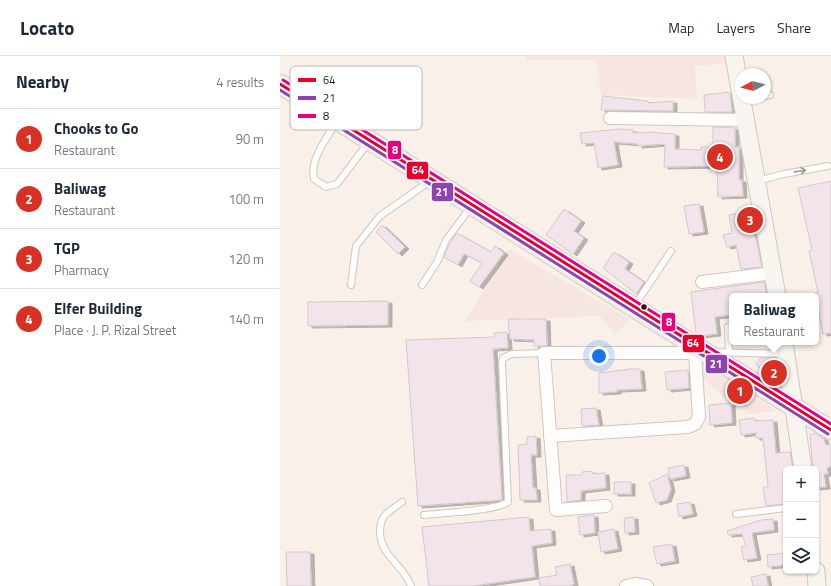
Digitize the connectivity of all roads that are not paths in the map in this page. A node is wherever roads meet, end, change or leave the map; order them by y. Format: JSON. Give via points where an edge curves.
{"nodes":[{"id":1,"x":734,"y":56,"type":"edge"},
{"id":2,"x":738,"y":68,"type":"edge"},
{"id":3,"x":280,"y":84,"type":"edge"},
{"id":4,"x":290,"y":90,"type":"edge"},
{"id":5,"x":748,"y":104,"type":"edge"},
{"id":6,"x":610,"y":118,"type":"dead end"},
{"id":7,"x":745,"y":120,"type":"junction"},
{"id":8,"x":331,"y":130,"type":"edge"},
{"id":9,"x":352,"y":130,"type":"edge"},
{"id":10,"x":369,"y":141,"type":"junction"},
{"id":11,"x":828,"y":166,"type":"dead end"},
{"id":12,"x":432,"y":180,"type":"junction"},
{"id":13,"x":756,"y":181,"type":"junction"},
{"id":14,"x":472,"y":205,"type":"junction"},
{"id":15,"x":671,"y":251,"type":"dead end"},
{"id":16,"x":773,"y":273,"type":"junction"},
{"id":17,"x":702,"y":282,"type":"dead end"},
{"id":18,"x":351,"y":285,"type":"dead end"},
{"id":19,"x":422,"y":285,"type":"dead end"},
{"id":20,"x":776,"y":293,"type":"edge"},
{"id":21,"x":634,"y":306,"type":"junction"},
{"id":22,"x":729,"y":327,"type":"edge"},
{"id":23,"x":785,"y":348,"type":"edge"},
{"id":24,"x":699,"y":352,"type":"junction"},
{"id":25,"x":729,"y":352,"type":"junction"},
{"id":26,"x":544,"y":353,"type":"junction"},
{"id":27,"x":794,"y":406,"type":"junction"},
{"id":28,"x":831,"y":430,"type":"edge"},
{"id":29,"x":550,"y":436,"type":"junction"},
{"id":30,"x":803,"y":466,"type":"edge"},
{"id":31,"x":402,"y":502,"type":"dead end"},
{"id":32,"x":606,"y":506,"type":"dead end"},
{"id":33,"x":783,"y":508,"type":"edge"},
{"id":34,"x":736,"y":514,"type":"dead end"},
{"id":35,"x":424,"y":515,"type":"dead end"},
{"id":36,"x":816,"y":574,"type":"edge"},
{"id":37,"x":411,"y":586,"type":"edge"},
{"id":38,"x":626,"y":586,"type":"edge"},
{"id":39,"x":647,"y":586,"type":"edge"},
{"id":40,"x":817,"y":586,"type":"edge"}],
"edges":[{"from":1,"to":2,"type":"main road"},
{"from":3,"to":4,"type":"main road"},
{"from":5,"to":7,"type":"main road"},
{"from":6,"to":7,"type":"street"},
{"from":7,"to":13,"type":"main road"},
{"from":8,"to":10,"type":"lane","via":[[314,161],[312,171],[314,179],[326,186],[337,184]]},
{"from":9,"to":10,"type":"main road"},
{"from":10,"to":12,"type":"main road"},
{"from":13,"to":11,"type":"lane","one_way":true},
{"from":12,"to":14,"type":"main road"},
{"from":12,"to":18,"type":"lane","via":[[380,216],[356,246]]},
{"from":13,"to":16,"type":"main road"},
{"from":14,"to":19,"type":"lane","via":[[446,240],[437,262]]},
{"from":14,"to":21,"type":"main road"},
{"from":15,"to":21,"type":"lane"},
{"from":16,"to":17,"type":"street"},
{"from":16,"to":20,"type":"main road"},
{"from":21,"to":24,"type":"main road"},
{"from":22,"to":25,"type":"lane"},
{"from":23,"to":25,"type":"lane"},
{"from":23,"to":27,"type":"main road"},
{"from":24,"to":25,"type":"lane"},
{"from":24,"to":26,"type":"street"},
{"from":24,"to":27,"type":"main road"},
{"from":24,"to":29,"type":"street","via":[[699,417],[695,424],[688,427]]},
{"from":26,"to":29,"type":"street"},
{"from":26,"to":35,"type":"lane","via":[[512,354],[503,358],[508,502]]},
{"from":27,"to":28,"type":"main road"},
{"from":27,"to":30,"type":"main road"},
{"from":29,"to":32,"type":"street","via":[[556,510]]},
{"from":31,"to":37,"type":"lane","via":[[384,516],[380,523],[380,540],[383,550],[401,567]]},
{"from":33,"to":34,"type":"lane"},
{"from":36,"to":40,"type":"main road"},
{"from":38,"to":39,"type":"street"}]}
